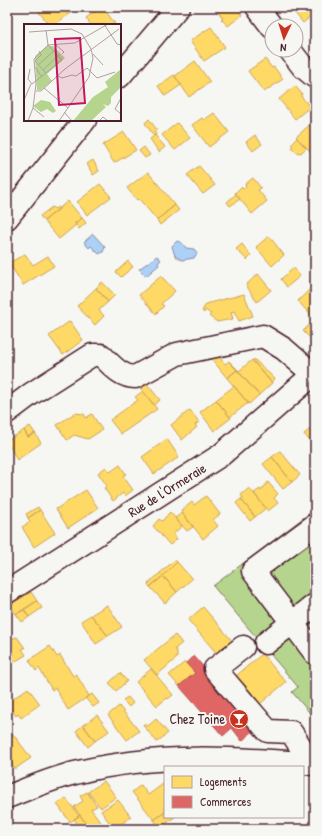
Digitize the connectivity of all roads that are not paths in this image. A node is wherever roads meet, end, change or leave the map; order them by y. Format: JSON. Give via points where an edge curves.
{"nodes":[{"id":1,"x":178,"y":7,"type":"edge"},
{"id":2,"x":257,"y":7,"type":"edge"},
{"id":3,"x":265,"y":18,"type":"edge"},
{"id":4,"x":296,"y":58,"type":"edge"},
{"id":5,"x":121,"y":75,"type":"edge"},
{"id":6,"x":315,"y":77,"type":"edge"},
{"id":7,"x":84,"y":121,"type":"edge"},
{"id":8,"x":7,"y":218,"type":"edge"},
{"id":9,"x":314,"y":374,"type":"edge"},
{"id":10,"x":7,"y":412,"type":"edge"},
{"id":11,"x":315,"y":525,"type":"edge"},
{"id":12,"x":7,"y":592,"type":"edge"},
{"id":13,"x":315,"y":606,"type":"edge"},
{"id":14,"x":292,"y":623,"type":"junction"},
{"id":15,"x":266,"y":642,"type":"dead end"},
{"id":16,"x":243,"y":647,"type":"dead end"},
{"id":17,"x":315,"y":653,"type":"edge"},
{"id":18,"x":314,"y":764,"type":"edge"},
{"id":19,"x":7,"y":797,"type":"edge"}],
"edges":[{"from":1,"to":5,"type":"street"},
{"from":2,"to":3,"type":"street"},
{"from":4,"to":6,"type":"street"},
{"from":7,"to":8,"type":"street"},
{"from":9,"to":10,"type":"street","via":[[284,349],[263,336],[177,354],[135,377],[121,374],[101,355],[92,355]]},
{"from":9,"to":12,"type":"street","name":"Rue de l'Ormeraie","via":[[221,455]]},
{"from":11,"to":14,"type":"street","via":[[253,571]]},
{"from":13,"to":14,"type":"street"},
{"from":14,"to":15,"type":"street"},
{"from":14,"to":17,"type":"street"},
{"from":16,"to":18,"type":"street","via":[[214,669],[268,731],[291,732]]},
{"from":18,"to":19,"type":"street","via":[[238,758],[132,762],[77,772]]}]}
